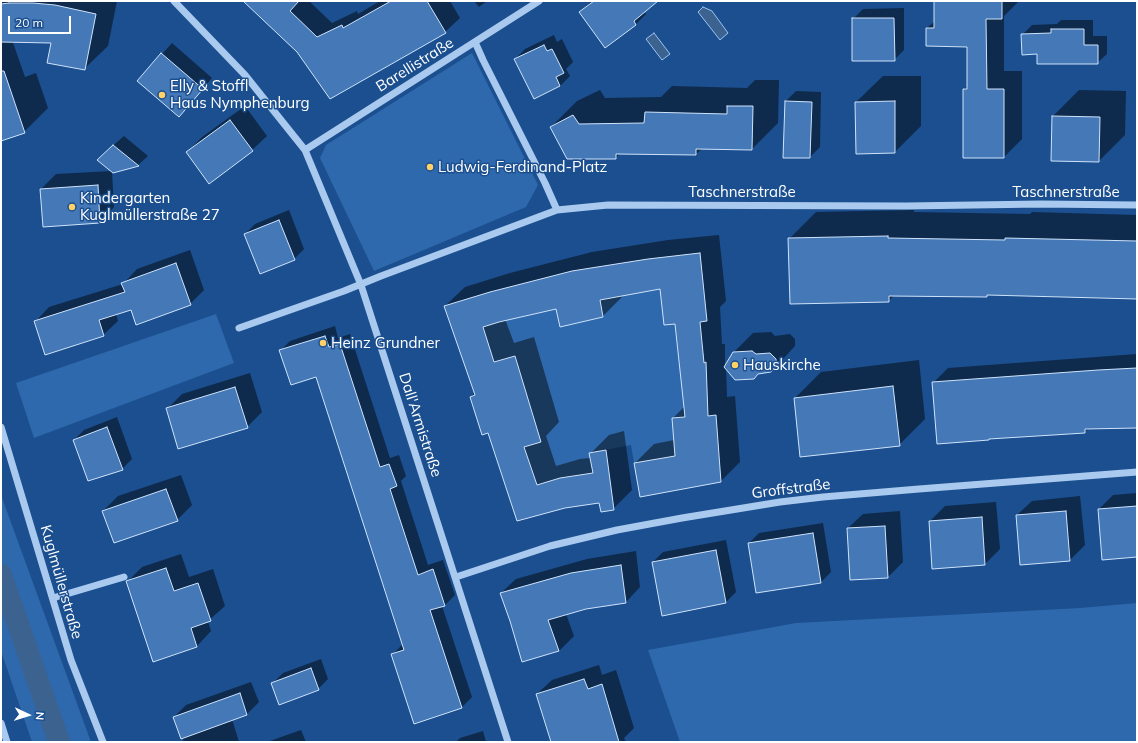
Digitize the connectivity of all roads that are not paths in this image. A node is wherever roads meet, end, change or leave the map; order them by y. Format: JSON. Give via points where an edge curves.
{"nodes":[{"id":1,"x":174,"y":1,"type":"edge"},
{"id":2,"x":538,"y":1,"type":"edge"},
{"id":3,"x":475,"y":42,"type":"junction"},
{"id":4,"x":305,"y":150,"type":"junction"},
{"id":5,"x":1137,"y":205,"type":"edge"},
{"id":6,"x":557,"y":210,"type":"junction"},
{"id":7,"x":361,"y":285,"type":"junction"},
{"id":8,"x":239,"y":328,"type":"dead end"},
{"id":9,"x":1,"y":427,"type":"edge"},
{"id":10,"x":1137,"y":472,"type":"edge"},
{"id":11,"x":124,"y":577,"type":"dead end"},
{"id":12,"x":456,"y":577,"type":"junction"},
{"id":13,"x":53,"y":598,"type":"junction"},
{"id":14,"x":1,"y":723,"type":"edge"},
{"id":15,"x":7,"y":742,"type":"edge"},
{"id":16,"x":103,"y":742,"type":"edge"},
{"id":17,"x":508,"y":742,"type":"edge"}],
"edges":[{"from":1,"to":4,"type":"street","name":"Dall'Armistraße","via":[[245,75]]},
{"from":2,"to":3,"type":"street","name":"Barellistraße"},
{"from":3,"to":4,"type":"street","name":"Barellistraße"},
{"from":3,"to":6,"type":"street"},
{"from":4,"to":7,"type":"street","name":"Dall'Armistraße"},
{"from":5,"to":6,"type":"street","name":"Taschnerstraße","via":[[608,205]]},
{"from":6,"to":7,"type":"street","name":"Taschnerstraße"},
{"from":7,"to":8,"type":"street","name":"Taschnerstraße"},
{"from":7,"to":12,"type":"street","name":"Dall'Armistraße"},
{"from":9,"to":13,"type":"street","name":"Kuglmüllerstraße"},
{"from":10,"to":12,"type":"street","name":"Groffstraße","via":[[780,502],[617,530],[550,546]]},
{"from":11,"to":13,"type":"street"},
{"from":12,"to":17,"type":"street","name":"Dall'Armistraße"},
{"from":13,"to":16,"type":"street","name":"Kuglmüllerstraße","via":[[71,660]]},
{"from":14,"to":15,"type":"street"}]}
